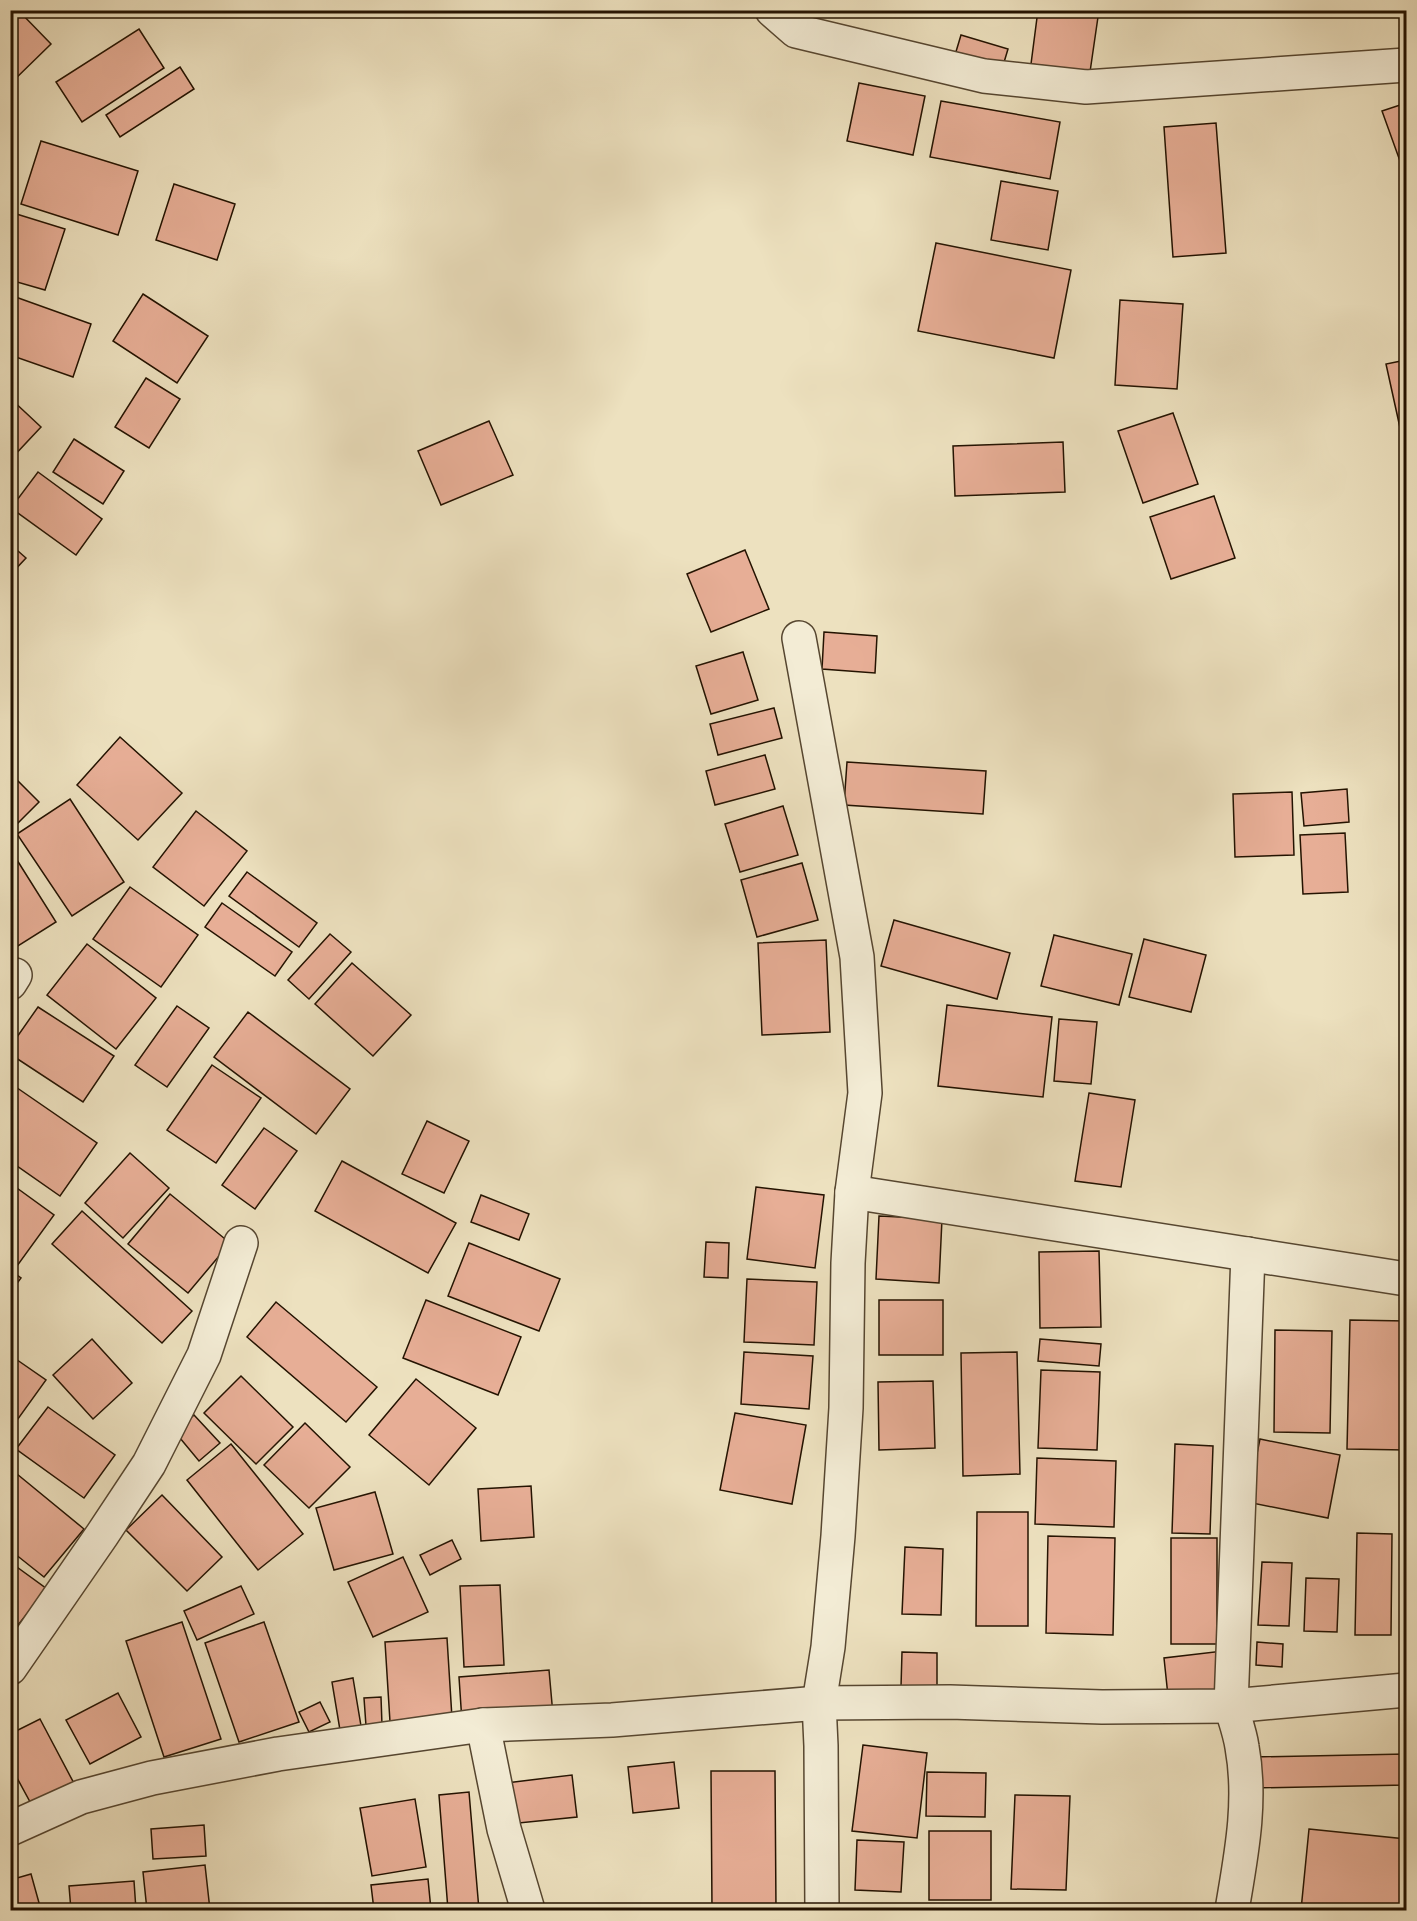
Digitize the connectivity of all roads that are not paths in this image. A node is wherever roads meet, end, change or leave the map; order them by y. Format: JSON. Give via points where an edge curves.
{"nodes":[{"id":1,"x":772,"y":10,"type":"edge"},
{"id":2,"x":1407,"y":65,"type":"edge"},
{"id":3,"x":799,"y":638,"type":"dead end"},
{"id":4,"x":852,"y":1192,"type":"junction"},
{"id":5,"x":241,"y":1243,"type":"dead end"},
{"id":6,"x":1248,"y":1254,"type":"junction"},
{"id":7,"x":1407,"y":1279,"type":"edge"},
{"id":8,"x":10,"y":1668,"type":"edge"},
{"id":9,"x":1407,"y":1690,"type":"edge"},
{"id":10,"x":819,"y":1703,"type":"junction"},
{"id":11,"x":1231,"y":1706,"type":"junction"},
{"id":12,"x":483,"y":1725,"type":"junction"},
{"id":13,"x":10,"y":1829,"type":"edge"},
{"id":14,"x":528,"y":1911,"type":"edge"},
{"id":15,"x":822,"y":1911,"type":"edge"},
{"id":16,"x":1232,"y":1911,"type":"edge"}],
"edges":[{"from":1,"to":2,"type":"street","via":[[796,31],[873,50],[984,76],[1086,87]]},
{"from":3,"to":4,"type":"street","via":[[857,957],[865,1093]]},
{"from":4,"to":6,"type":"street"},
{"from":4,"to":10,"type":"street","via":[[838,1536]]},
{"from":5,"to":8,"type":"street","via":[[204,1355],[149,1464]]},
{"from":6,"to":7,"type":"street"},
{"from":6,"to":11,"type":"street"},
{"from":9,"to":11,"type":"street"},
{"from":10,"to":11,"type":"street"},
{"from":10,"to":12,"type":"street","via":[[612,1720]]},
{"from":10,"to":15,"type":"street"},
{"from":11,"to":16,"type":"street","via":[[1242,1747],[1246,1788],[1245,1832]]},
{"from":12,"to":13,"type":"street","via":[[278,1754],[152,1778],[81,1797]]},
{"from":12,"to":14,"type":"street","via":[[504,1829]]}]}
